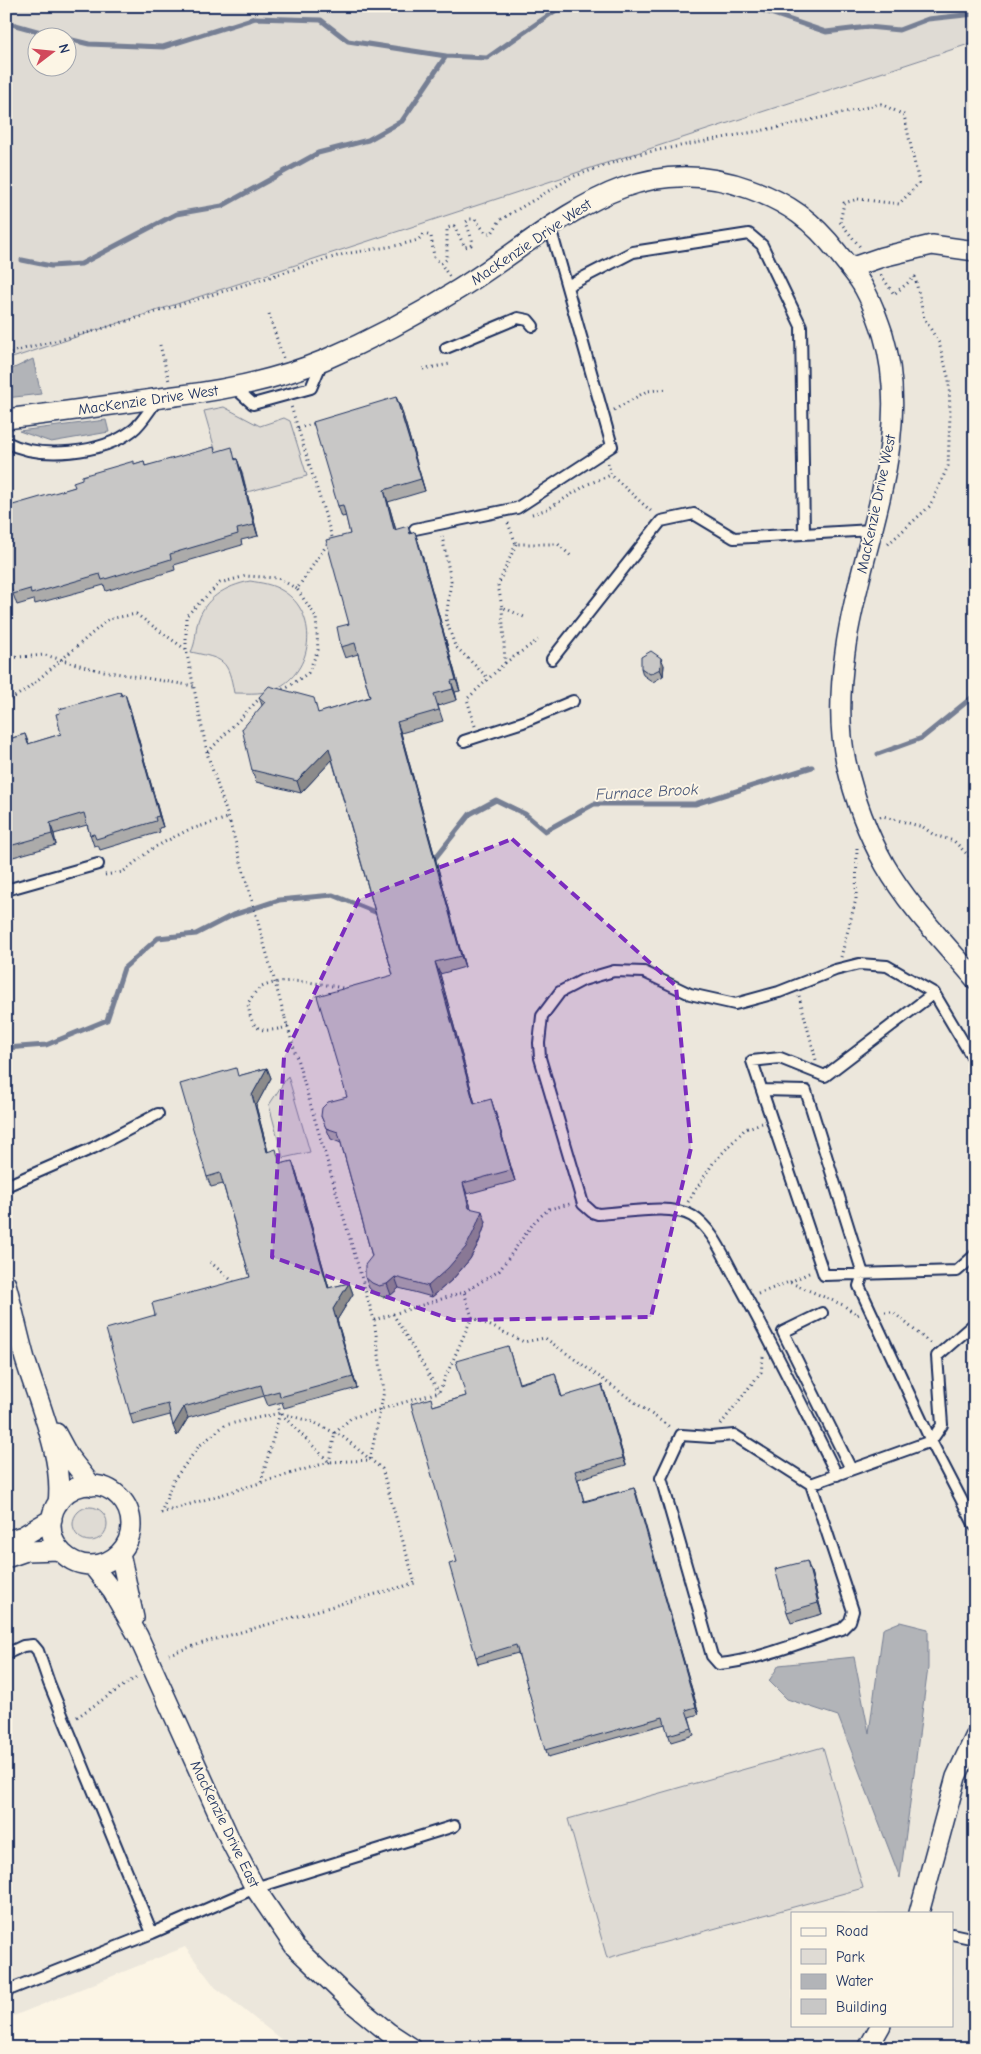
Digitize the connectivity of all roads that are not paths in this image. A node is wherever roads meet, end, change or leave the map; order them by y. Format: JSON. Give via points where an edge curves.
{"nodes":[{"id":1,"x":550,"y":226,"type":"junction"},
{"id":2,"x":975,"y":251,"type":"edge"},
{"id":3,"x":850,"y":268,"type":"junction"},
{"id":4,"x":567,"y":286,"type":"junction"},
{"id":5,"x":533,"y":326,"type":"dead end"},
{"id":6,"x":446,"y":348,"type":"dead end"},
{"id":7,"x":322,"y":361,"type":"junction"},
{"id":8,"x":234,"y":387,"type":"junction"},
{"id":9,"x":157,"y":400,"type":"junction"},
{"id":10,"x":6,"y":419,"type":"edge"},
{"id":11,"x":6,"y":442,"type":"edge"},
{"id":12,"x":414,"y":529,"type":"dead end"},
{"id":13,"x":872,"y":530,"type":"junction"},
{"id":14,"x":804,"y":534,"type":"junction"},
{"id":15,"x":552,"y":659,"type":"dead end"},
{"id":16,"x":573,"y":701,"type":"dead end"},
{"id":17,"x":464,"y":741,"type":"dead end"},
{"id":18,"x":98,"y":864,"type":"dead end"},
{"id":19,"x":6,"y":890,"type":"edge"},
{"id":20,"x":975,"y":979,"type":"edge"},
{"id":21,"x":934,"y":993,"type":"junction"},
{"id":22,"x":975,"y":1062,"type":"edge"},
{"id":23,"x":762,"y":1090,"type":"junction"},
{"id":24,"x":158,"y":1114,"type":"dead end"},
{"id":25,"x":6,"y":1186,"type":"edge"},
{"id":26,"x":975,"y":1254,"type":"edge"},
{"id":27,"x":863,"y":1274,"type":"junction"},
{"id":28,"x":6,"y":1284,"type":"edge"},
{"id":29,"x":822,"y":1313,"type":"dead end"},
{"id":30,"x":975,"y":1323,"type":"edge"},
{"id":31,"x":40,"y":1404,"type":"junction"},
{"id":32,"x":931,"y":1441,"type":"junction"},
{"id":33,"x":851,"y":1470,"type":"junction"},
{"id":34,"x":837,"y":1474,"type":"junction"},
{"id":35,"x":811,"y":1484,"type":"junction"},
{"id":36,"x":92,"y":1486,"type":"junction"},
{"id":37,"x":55,"y":1511,"type":"junction"},
{"id":38,"x":975,"y":1526,"type":"edge"},
{"id":39,"x":6,"y":1541,"type":"edge"},
{"id":40,"x":60,"y":1550,"type":"junction"},
{"id":41,"x":120,"y":1553,"type":"junction"},
{"id":42,"x":6,"y":1558,"type":"edge"},
{"id":43,"x":92,"y":1565,"type":"junction"},
{"id":44,"x":138,"y":1636,"type":"junction"},
{"id":45,"x":6,"y":1654,"type":"edge"},
{"id":46,"x":975,"y":1737,"type":"edge"},
{"id":47,"x":454,"y":1826,"type":"dead end"},
{"id":48,"x":255,"y":1888,"type":"junction"},
{"id":49,"x":920,"y":1912,"type":"edge"},
{"id":50,"x":152,"y":1933,"type":"junction"},
{"id":51,"x":954,"y":1934,"type":"edge"},
{"id":52,"x":975,"y":1939,"type":"edge"},
{"id":53,"x":6,"y":1991,"type":"edge"},
{"id":54,"x":880,"y":2026,"type":"edge"},
{"id":55,"x":412,"y":2048,"type":"edge"},
{"id":56,"x":868,"y":2048,"type":"edge"}],
"edges":[{"from":1,"to":3,"type":"street","name":"MacKenzie Drive West","via":[[596,198],[636,182],[707,176],[773,197],[797,212],[822,233]]},
{"from":1,"to":4,"type":"lane"},
{"from":1,"to":7,"type":"street","name":"MacKenzie Drive West","via":[[461,288],[398,326]]},
{"from":2,"to":3,"type":"street","via":[[932,245],[866,253]]},
{"from":3,"to":13,"type":"street","name":"MacKenzie Drive West","via":[[877,314],[888,351],[894,390],[893,428]]},
{"from":4,"to":12,"type":"lane","via":[[612,446],[517,508]]},
{"from":4,"to":14,"type":"lane","via":[[633,252],[749,234],[762,245],[802,326]]},
{"from":5,"to":6,"type":"lane","via":[[528,320],[518,318]]},
{"from":7,"to":8,"type":"street","name":"MacKenzie Drive West","via":[[284,375]]},
{"from":7,"to":8,"type":"lane","via":[[310,388],[287,395],[253,404]]},
{"from":8,"to":9,"type":"street","name":"MacKenzie Drive West"},
{"from":9,"to":10,"type":"street","name":"MacKenzie Drive West"},
{"from":9,"to":11,"type":"lane","via":[[134,430],[108,443],[72,452],[43,452]]},
{"from":13,"to":14,"type":"lane"},
{"from":13,"to":20,"type":"street","name":"MacKenzie Drive West","via":[[850,617],[840,687],[845,758],[866,824],[885,865],[902,891]]},
{"from":14,"to":15,"type":"lane","via":[[734,538],[694,514],[661,521]]},
{"from":16,"to":17,"type":"lane"},
{"from":18,"to":19,"type":"lane"},
{"from":21,"to":22,"type":"lane"},
{"from":21,"to":23,"type":"lane","via":[[825,1076],[780,1058],[752,1061]]},
{"from":21,"to":34,"type":"lane","via":[[886,966],[859,964],[735,1004],[690,994],[644,972],[614,971],[583,980],[560,992],[542,1016],[540,1058],[583,1204],[598,1214],[669,1208],[692,1216],[712,1236]]},
{"from":23,"to":27,"type":"lane","via":[[824,1275]]},
{"from":23,"to":27,"type":"lane","via":[[806,1092]]},
{"from":24,"to":25,"type":"lane","via":[[93,1148]]},
{"from":26,"to":27,"type":"lane","via":[[957,1271]]},
{"from":27,"to":32,"type":"lane","via":[[859,1286]]},
{"from":28,"to":31,"type":"street"},
{"from":29,"to":33,"type":"lane","via":[[783,1332]]},
{"from":30,"to":32,"type":"lane","via":[[937,1356],[942,1424]]},
{"from":31,"to":36,"type":"street","via":[[69,1457]]},
{"from":31,"to":37,"type":"street","via":[[60,1484]]},
{"from":32,"to":33,"type":"lane"},
{"from":32,"to":38,"type":"lane"},
{"from":33,"to":34,"type":"lane"},
{"from":34,"to":35,"type":"lane"},
{"from":35,"to":35,"type":"lane","via":[[734,1435],[681,1435],[661,1478],[712,1656],[719,1664],[842,1629],[850,1621],[853,1611]]},
{"from":36,"to":37,"type":"street","via":[[67,1494]]},
{"from":36,"to":41,"type":"street","via":[[113,1492],[128,1510],[130,1533]]},
{"from":37,"to":39,"type":"street","via":[[22,1536]]},
{"from":37,"to":40,"type":"street","via":[[52,1532]]},
{"from":40,"to":42,"type":"street","via":[[26,1551]]},
{"from":40,"to":43,"type":"street","via":[[74,1561]]},
{"from":41,"to":43,"type":"street","via":[[107,1562]]},
{"from":41,"to":44,"type":"street","name":"MacKenzie Drive East"},
{"from":43,"to":44,"type":"street","name":"MacKenzie Drive East","via":[[113,1592]]},
{"from":44,"to":48,"type":"street","name":"MacKenzie Drive East"},
{"from":45,"to":50,"type":"lane","via":[[33,1645],[38,1651]]},
{"from":46,"to":49,"type":"street","via":[[956,1777]]},
{"from":47,"to":48,"type":"lane"},
{"from":48,"to":50,"type":"lane"},
{"from":48,"to":55,"type":"street","name":"MacKenzie Drive East","via":[[295,1947],[356,2006]]},
{"from":50,"to":53,"type":"lane"},
{"from":51,"to":52,"type":"lane"},
{"from":54,"to":56,"type":"street"}]}
